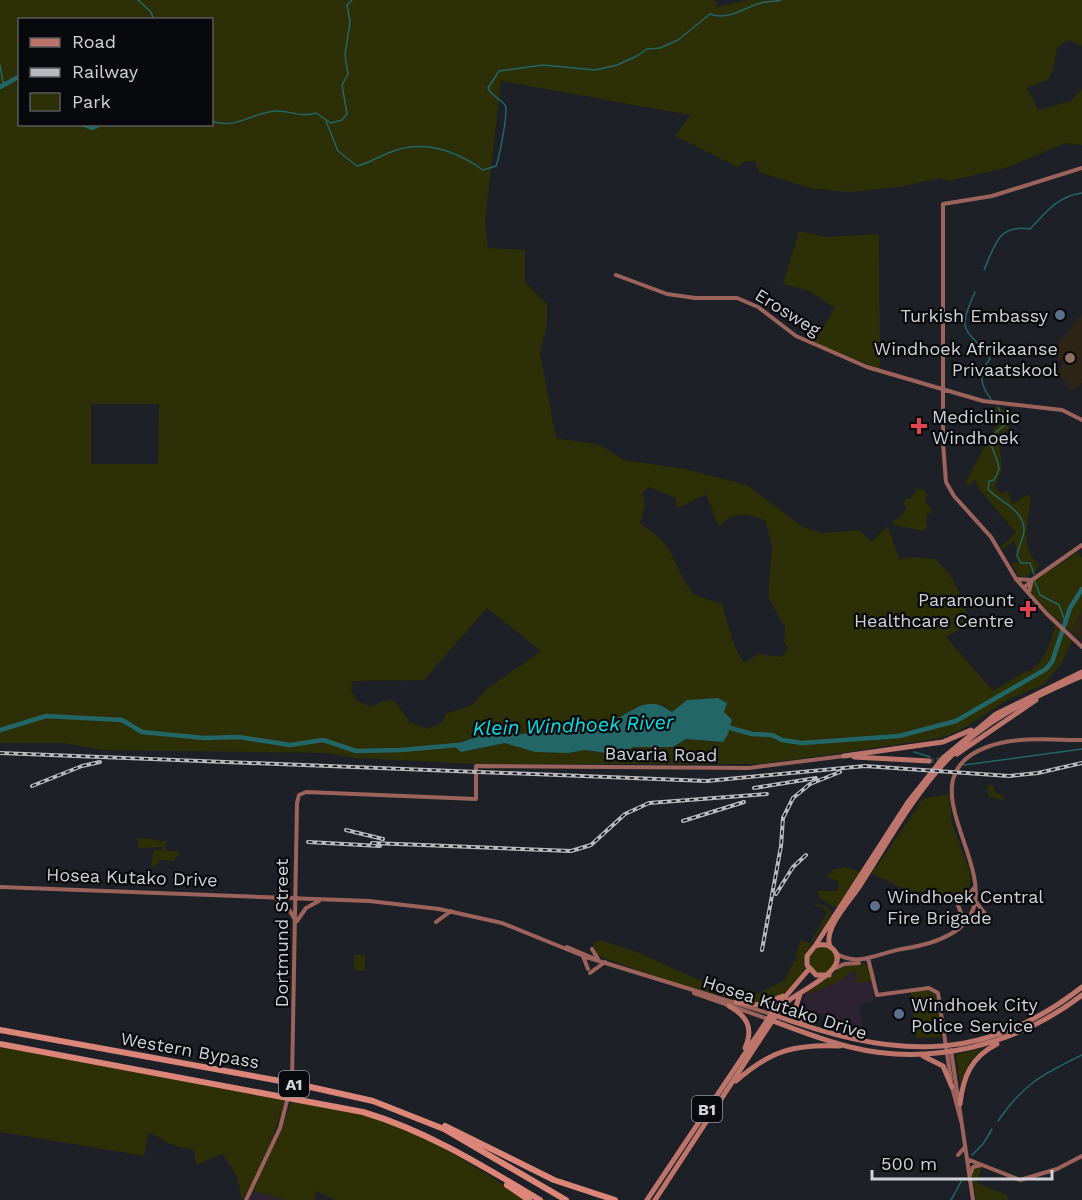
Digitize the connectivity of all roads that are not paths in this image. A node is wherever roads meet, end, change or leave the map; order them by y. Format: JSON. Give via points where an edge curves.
{"nodes":[{"id":1,"x":1082,"y":168,"type":"edge"},
{"id":2,"x":616,"y":275,"type":"dead end"},
{"id":3,"x":943,"y":390,"type":"junction"},
{"id":4,"x":1082,"y":420,"type":"edge"},
{"id":5,"x":1082,"y":544,"type":"edge"},
{"id":6,"x":1016,"y":579,"type":"junction"},
{"id":7,"x":1032,"y":580,"type":"junction"},
{"id":8,"x":1024,"y":588,"type":"junction"},
{"id":9,"x":1029,"y":594,"type":"junction"},
{"id":10,"x":1082,"y":647,"type":"edge"},
{"id":11,"x":1081,"y":673,"type":"edge"},
{"id":12,"x":1047,"y":692,"type":"junction"},
{"id":13,"x":978,"y":729,"type":"junction"},
{"id":14,"x":1082,"y":740,"type":"edge"},
{"id":15,"x":955,"y":751,"type":"junction"},
{"id":16,"x":844,"y":756,"type":"junction"},
{"id":17,"x":929,"y":761,"type":"tunnel mouth"},
{"id":18,"x":303,"y":792,"type":"joint"},
{"id":19,"x":863,"y":877,"type":"junction"},
{"id":20,"x":975,"y":878,"type":"junction"},
{"id":21,"x":0,"y":886,"type":"edge"},
{"id":22,"x":975,"y":887,"type":"junction"},
{"id":23,"x":264,"y":897,"type":"junction"},
{"id":24,"x":273,"y":898,"type":"junction"},
{"id":25,"x":295,"y":898,"type":"junction"},
{"id":26,"x":320,"y":900,"type":"junction"},
{"id":27,"x":331,"y":900,"type":"junction"},
{"id":28,"x":949,"y":901,"type":"dead end"},
{"id":29,"x":975,"y":901,"type":"junction"},
{"id":30,"x":958,"y":905,"type":"dead end"},
{"id":31,"x":451,"y":911,"type":"junction"},
{"id":32,"x":968,"y":919,"type":"junction"},
{"id":33,"x":436,"y":922,"type":"dead end"},
{"id":34,"x":296,"y":924,"type":"junction"},
{"id":35,"x":962,"y":924,"type":"junction"},
{"id":36,"x":951,"y":935,"type":"junction"},
{"id":37,"x":816,"y":946,"type":"junction"},
{"id":38,"x":830,"y":947,"type":"junction"},
{"id":39,"x":836,"y":953,"type":"junction"},
{"id":40,"x":583,"y":955,"type":"junction"},
{"id":41,"x":870,"y":958,"type":"junction"},
{"id":42,"x":596,"y":959,"type":"junction"},
{"id":43,"x":606,"y":962,"type":"junction"},
{"id":44,"x":836,"y":968,"type":"junction"},
{"id":45,"x":809,"y":969,"type":"junction"},
{"id":46,"x":829,"y":975,"type":"junction"},
{"id":47,"x":1082,"y":987,"type":"edge"},
{"id":48,"x":682,"y":988,"type":"junction"},
{"id":49,"x":802,"y":990,"type":"junction"},
{"id":50,"x":788,"y":993,"type":"junction"},
{"id":51,"x":1082,"y":995,"type":"edge"},
{"id":52,"x":736,"y":1002,"type":"junction"},
{"id":53,"x":729,"y":1006,"type":"junction"},
{"id":54,"x":771,"y":1017,"type":"junction"},
{"id":55,"x":809,"y":1028,"type":"junction"},
{"id":56,"x":0,"y":1030,"type":"edge"},
{"id":57,"x":1014,"y":1035,"type":"junction"},
{"id":58,"x":0,"y":1044,"type":"edge"},
{"id":59,"x":848,"y":1047,"type":"junction"},
{"id":60,"x":949,"y":1048,"type":"junction"},
{"id":61,"x":909,"y":1055,"type":"junction"},
{"id":62,"x":738,"y":1063,"type":"junction"},
{"id":63,"x":952,"y":1087,"type":"junction"},
{"id":64,"x":726,"y":1093,"type":"junction"},
{"id":65,"x":374,"y":1101,"type":"junction"},
{"id":66,"x":960,"y":1104,"type":"junction"},
{"id":67,"x":962,"y":1121,"type":"junction"},
{"id":68,"x":441,"y":1143,"type":"junction"},
{"id":69,"x":965,"y":1148,"type":"junction"},
{"id":70,"x":958,"y":1155,"type":"dead end"},
{"id":71,"x":1082,"y":1156,"type":"edge"},
{"id":72,"x":967,"y":1159,"type":"junction"},
{"id":73,"x":975,"y":1162,"type":"junction"},
{"id":74,"x":981,"y":1165,"type":"junction"},
{"id":75,"x":969,"y":1177,"type":"junction"},
{"id":76,"x":246,"y":1200,"type":"edge"},
{"id":77,"x":529,"y":1200,"type":"edge"},
{"id":78,"x":540,"y":1200,"type":"edge"},
{"id":79,"x":567,"y":1200,"type":"edge"},
{"id":80,"x":615,"y":1200,"type":"edge"},
{"id":81,"x":647,"y":1200,"type":"edge"},
{"id":82,"x":655,"y":1200,"type":"edge"},
{"id":83,"x":973,"y":1200,"type":"edge"}],
"edges":[{"from":1,"to":3,"type":"street","via":[[992,196],[943,204]]},
{"from":2,"to":3,"type":"street","name":"Erosweg","via":[[667,294],[743,300],[759,306],[816,347]]},
{"from":3,"to":4,"type":"street","name":"Erosweg","via":[[1000,405],[1062,410]]},
{"from":3,"to":6,"type":"street","via":[[946,482],[991,537]]},
{"from":5,"to":7,"type":"street"},
{"from":6,"to":7,"type":"street"},
{"from":6,"to":8,"type":"street"},
{"from":7,"to":8,"type":"street"},
{"from":7,"to":9,"type":"street"},
{"from":8,"to":9,"type":"street"},
{"from":9,"to":10,"type":"street"},
{"from":11,"to":12,"type":"main road"},
{"from":11,"to":13,"type":"main road","via":[[1017,702]]},
{"from":12,"to":13,"type":"main road"},
{"from":12,"to":15,"type":"main road"},
{"from":13,"to":15,"type":"main road"},
{"from":13,"to":16,"type":"main road","via":[[943,742]]},
{"from":14,"to":20,"type":"street","via":[[1009,741],[985,748],[959,769],[953,787],[954,815]]},
{"from":15,"to":19,"type":"main road","via":[[924,783]]},
{"from":16,"to":17,"type":"main road"},
{"from":16,"to":18,"type":"street","name":"Bavaria Road","via":[[749,768],[476,766],[476,799]]},
{"from":18,"to":25,"type":"street","name":"Dortmund Street","via":[[297,803]]},
{"from":19,"to":37,"type":"main road"},
{"from":19,"to":38,"type":"main road","via":[[828,938]]},
{"from":20,"to":22,"type":"street"},
{"from":20,"to":29,"type":"street"},
{"from":21,"to":23,"type":"street","name":"Hosea Kutako Drive"},
{"from":22,"to":28,"type":"street","via":[[964,900]]},
{"from":22,"to":35,"type":"street","via":[[971,911]]},
{"from":23,"to":24,"type":"street","name":"Hosea Kutako Drive"},
{"from":23,"to":25,"type":"street","name":"Hosea Kutako Drive"},
{"from":24,"to":25,"type":"street","name":"Hosea Kutako Drive"},
{"from":24,"to":34,"type":"street","via":[[287,906]]},
{"from":25,"to":26,"type":"street","name":"Hosea Kutako Drive"},
{"from":25,"to":27,"type":"street","name":"Hosea Kutako Drive"},
{"from":25,"to":34,"type":"street","name":"Dortmund Street"},
{"from":26,"to":27,"type":"street","name":"Hosea Kutako Drive"},
{"from":26,"to":34,"type":"street","via":[[306,908]]},
{"from":27,"to":31,"type":"street","name":"Hosea Kutako Drive","via":[[390,902]]},
{"from":29,"to":32,"type":"street"},
{"from":29,"to":32,"type":"street","via":[[986,915]]},
{"from":30,"to":35,"type":"street"},
{"from":31,"to":33,"type":"street"},
{"from":31,"to":40,"type":"street","name":"Hosea Kutako Drive","via":[[502,923]]},
{"from":32,"to":36,"type":"street"},
{"from":34,"to":76,"type":"street","name":"Dortmund Street","via":[[288,1100],[280,1128]]},
{"from":35,"to":36,"type":"street"},
{"from":36,"to":41,"type":"street"},
{"from":37,"to":38,"type":"main road"},
{"from":37,"to":45,"type":"main road","via":[[807,956]]},
{"from":38,"to":39,"type":"main road"},
{"from":39,"to":41,"type":"street","via":[[854,961]]},
{"from":39,"to":44,"type":"main road"},
{"from":40,"to":42,"type":"street","name":"Hosea Kutako Drive"},
{"from":40,"to":42,"type":"street","via":[[591,949]]},
{"from":40,"to":43,"type":"street","via":[[589,971]]},
{"from":41,"to":44,"type":"street"},
{"from":41,"to":60,"type":"street","via":[[877,995],[932,989],[939,995]]},
{"from":42,"to":43,"type":"street","name":"Hosea Kutako Drive"},
{"from":43,"to":48,"type":"street","name":"Hosea Kutako Drive"},
{"from":44,"to":46,"type":"main road"},
{"from":45,"to":46,"type":"main road","via":[[820,976]]},
{"from":45,"to":50,"type":"main road"},
{"from":46,"to":49,"type":"main road"},
{"from":47,"to":60,"type":"main road","name":"Hosea Kutako Drive","number":"B1","via":[[1020,1025]]},
{"from":48,"to":52,"type":"street","name":"Hosea Kutako Drive"},
{"from":48,"to":53,"type":"street","name":"Hosea Kutako Drive"},
{"from":49,"to":54,"type":"main road"},
{"from":49,"to":55,"type":"main road","via":[[795,1010]]},
{"from":50,"to":52,"type":"main road","via":[[764,1005]]},
{"from":50,"to":54,"type":"main road"},
{"from":51,"to":57,"type":"main road","name":"Hosea Kutako Drive","number":"B1","via":[[1056,1014]]},
{"from":52,"to":54,"type":"street","name":"Hosea Kutako Drive"},
{"from":53,"to":54,"type":"street","name":"Hosea Kutako Drive"},
{"from":53,"to":62,"type":"main road","via":[[745,1018],[749,1029],[749,1039]]},
{"from":54,"to":55,"type":"main road","name":"Hosea Kutako Drive","number":"B1"},
{"from":54,"to":59,"type":"main road","name":"Hosea Kutako Drive"},
{"from":54,"to":62,"type":"main road","number":"B1"},
{"from":54,"to":64,"type":"main road","number":"B1"},
{"from":55,"to":60,"type":"main road","name":"Hosea Kutako Drive","number":"B1","via":[[880,1046]]},
{"from":56,"to":65,"type":"highway","name":"Western Bypass","number":"A1"},
{"from":57,"to":60,"type":"main road","name":"Hosea Kutako Drive","number":"B1"},
{"from":57,"to":66,"type":"main road","via":[[987,1049],[971,1065]]},
{"from":58,"to":68,"type":"highway","name":"Western Bypass","number":"A1","via":[[327,1103],[387,1119]]},
{"from":59,"to":61,"type":"main road","name":"Hosea Kutako Drive","number":"B1"},
{"from":59,"to":64,"type":"main road","number":"B1","via":[[803,1046],[774,1054],[755,1064]]},
{"from":60,"to":61,"type":"main road","name":"Hosea Kutako Drive","number":"B1"},
{"from":60,"to":63,"type":"street"},
{"from":60,"to":66,"type":"street"},
{"from":61,"to":63,"type":"main road","via":[[938,1061]]},
{"from":62,"to":81,"type":"main road","number":"B1"},
{"from":63,"to":67,"type":"street"},
{"from":64,"to":82,"type":"main road","number":"B1"},
{"from":65,"to":79,"type":"highway","name":"Western Bypass","number":"A1","via":[[444,1129]]},
{"from":65,"to":80,"type":"highway","via":[[456,1131],[554,1180]]},
{"from":66,"to":67,"type":"street"},
{"from":67,"to":69,"type":"street"},
{"from":68,"to":77,"type":"highway"},
{"from":68,"to":78,"type":"highway","name":"Western Bypass","number":"A1"},
{"from":69,"to":70,"type":"street"},
{"from":69,"to":72,"type":"street"},
{"from":69,"to":73,"type":"street"},
{"from":71,"to":74,"type":"street","via":[[1057,1169],[1020,1180]]},
{"from":72,"to":73,"type":"street"},
{"from":72,"to":75,"type":"street"},
{"from":73,"to":74,"type":"street"},
{"from":74,"to":75,"type":"street","via":[[973,1167]]},
{"from":75,"to":83,"type":"street"}]}
